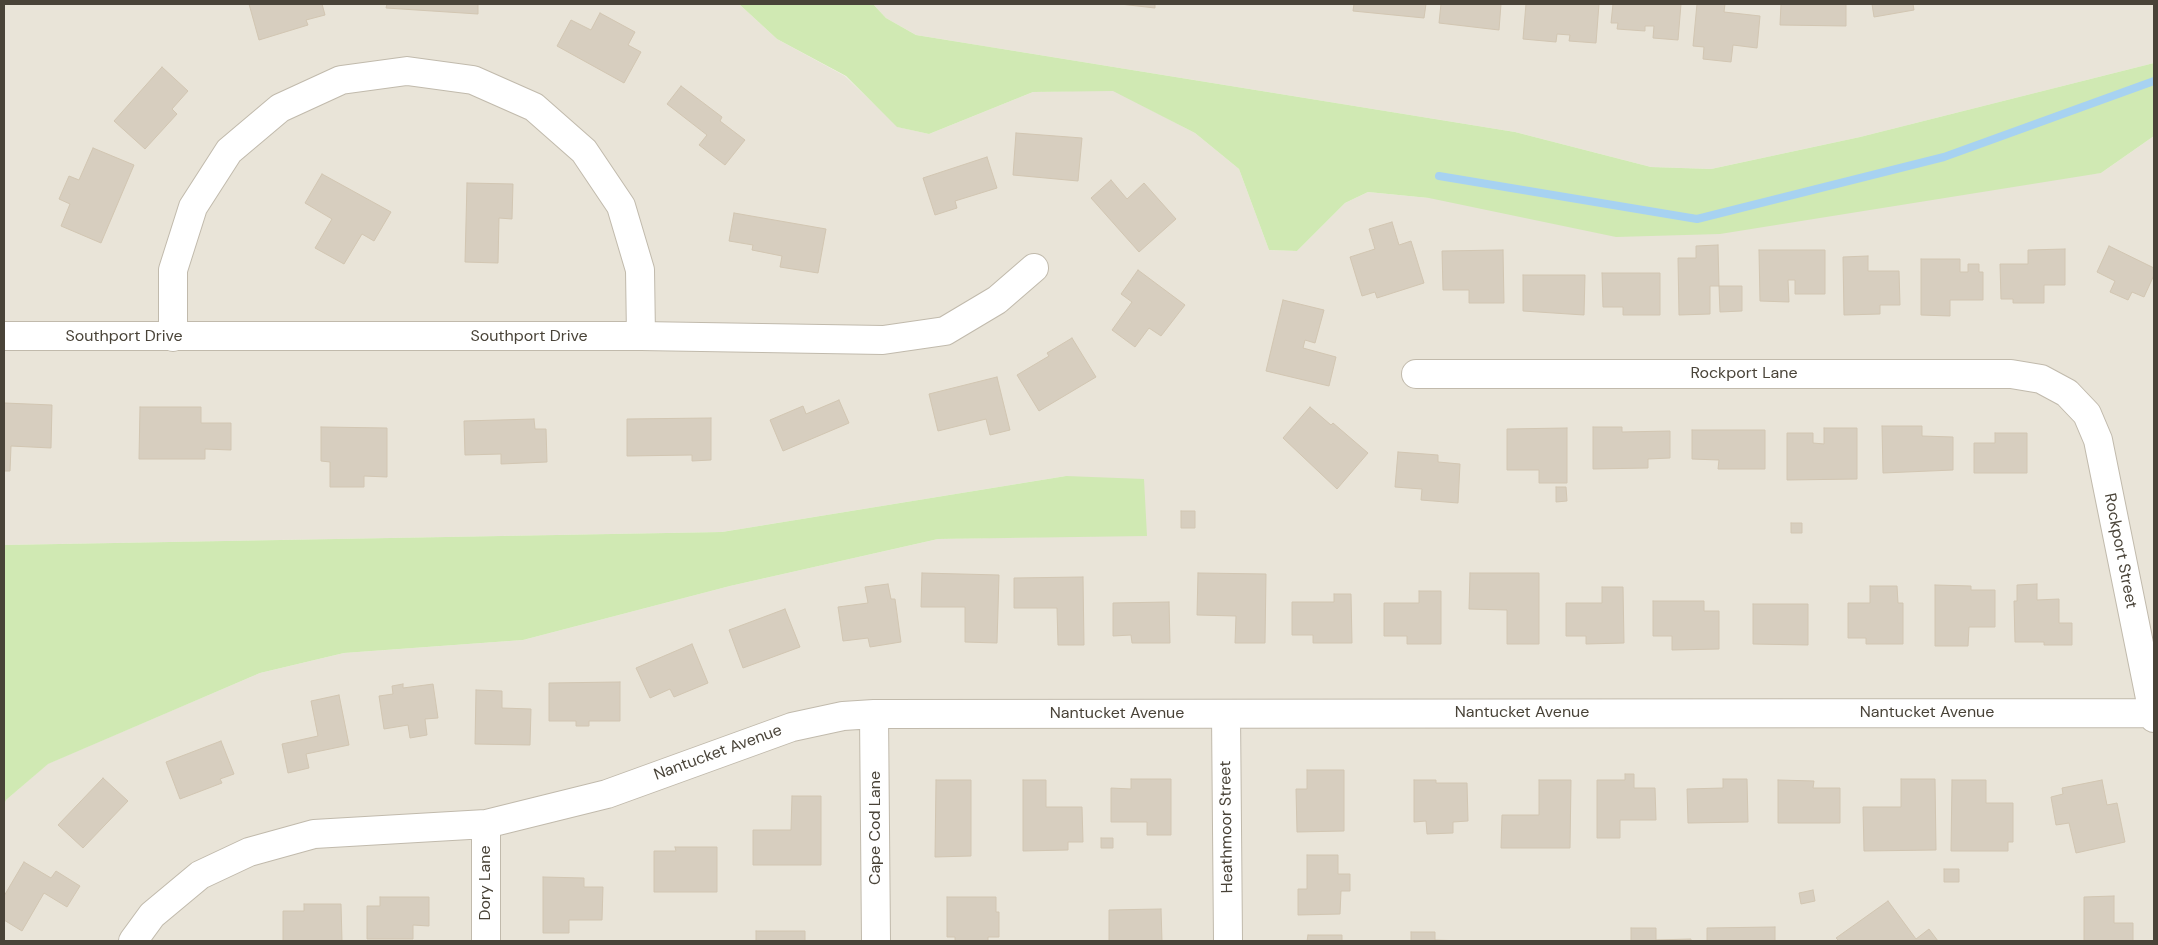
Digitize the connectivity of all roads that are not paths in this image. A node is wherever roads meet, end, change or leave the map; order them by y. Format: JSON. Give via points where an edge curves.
{"nodes":[{"id":1,"x":1034,"y":268,"type":"dead end"},
{"id":2,"x":4,"y":336,"type":"edge"},
{"id":3,"x":641,"y":336,"type":"junction"},
{"id":4,"x":173,"y":337,"type":"junction"},
{"id":5,"x":1416,"y":374,"type":"dead end"},
{"id":6,"x":2067,"y":393,"type":"joint"},
{"id":7,"x":874,"y":714,"type":"junction"},
{"id":8,"x":1226,"y":714,"type":"junction"},
{"id":9,"x":2154,"y":715,"type":"edge"},
{"id":10,"x":486,"y":824,"type":"junction"},
{"id":11,"x":133,"y":941,"type":"edge"},
{"id":12,"x":486,"y":941,"type":"edge"},
{"id":13,"x":876,"y":941,"type":"edge"},
{"id":14,"x":1228,"y":941,"type":"edge"}],
"edges":[{"from":1,"to":3,"type":"street","name":"Southport Drive","via":[[997,300],[945,331],[883,340]]},
{"from":2,"to":4,"type":"street","name":"Southport Drive"},
{"from":3,"to":4,"type":"street","name":"Southport Drive"},
{"from":3,"to":4,"type":"street","via":[[640,270],[621,206],[584,151],[534,107],[473,80],[407,71],[341,80],[280,108],[229,151],[193,207],[184,234],[174,270]]},
{"from":5,"to":6,"type":"street","name":"Rockport Lane","via":[[2011,374],[2041,379]]},
{"from":6,"to":9,"type":"street","name":"Rockport Street","via":[[2087,414],[2098,440]]},
{"from":7,"to":8,"type":"street","name":"Nantucket Avenue"},
{"from":7,"to":10,"type":"street","name":"Nantucket Avenue","via":[[843,716],[792,727],[607,794]]},
{"from":7,"to":13,"type":"street","name":"Cape Cod Lane"},
{"from":8,"to":9,"type":"street","name":"Nantucket Avenue"},
{"from":8,"to":14,"type":"street","name":"Heathmoor Street"},
{"from":10,"to":11,"type":"street","name":"Nantucket Avenue","via":[[314,834],[249,852],[200,875],[152,915]]},
{"from":10,"to":12,"type":"street","name":"Dory Lane"}]}
